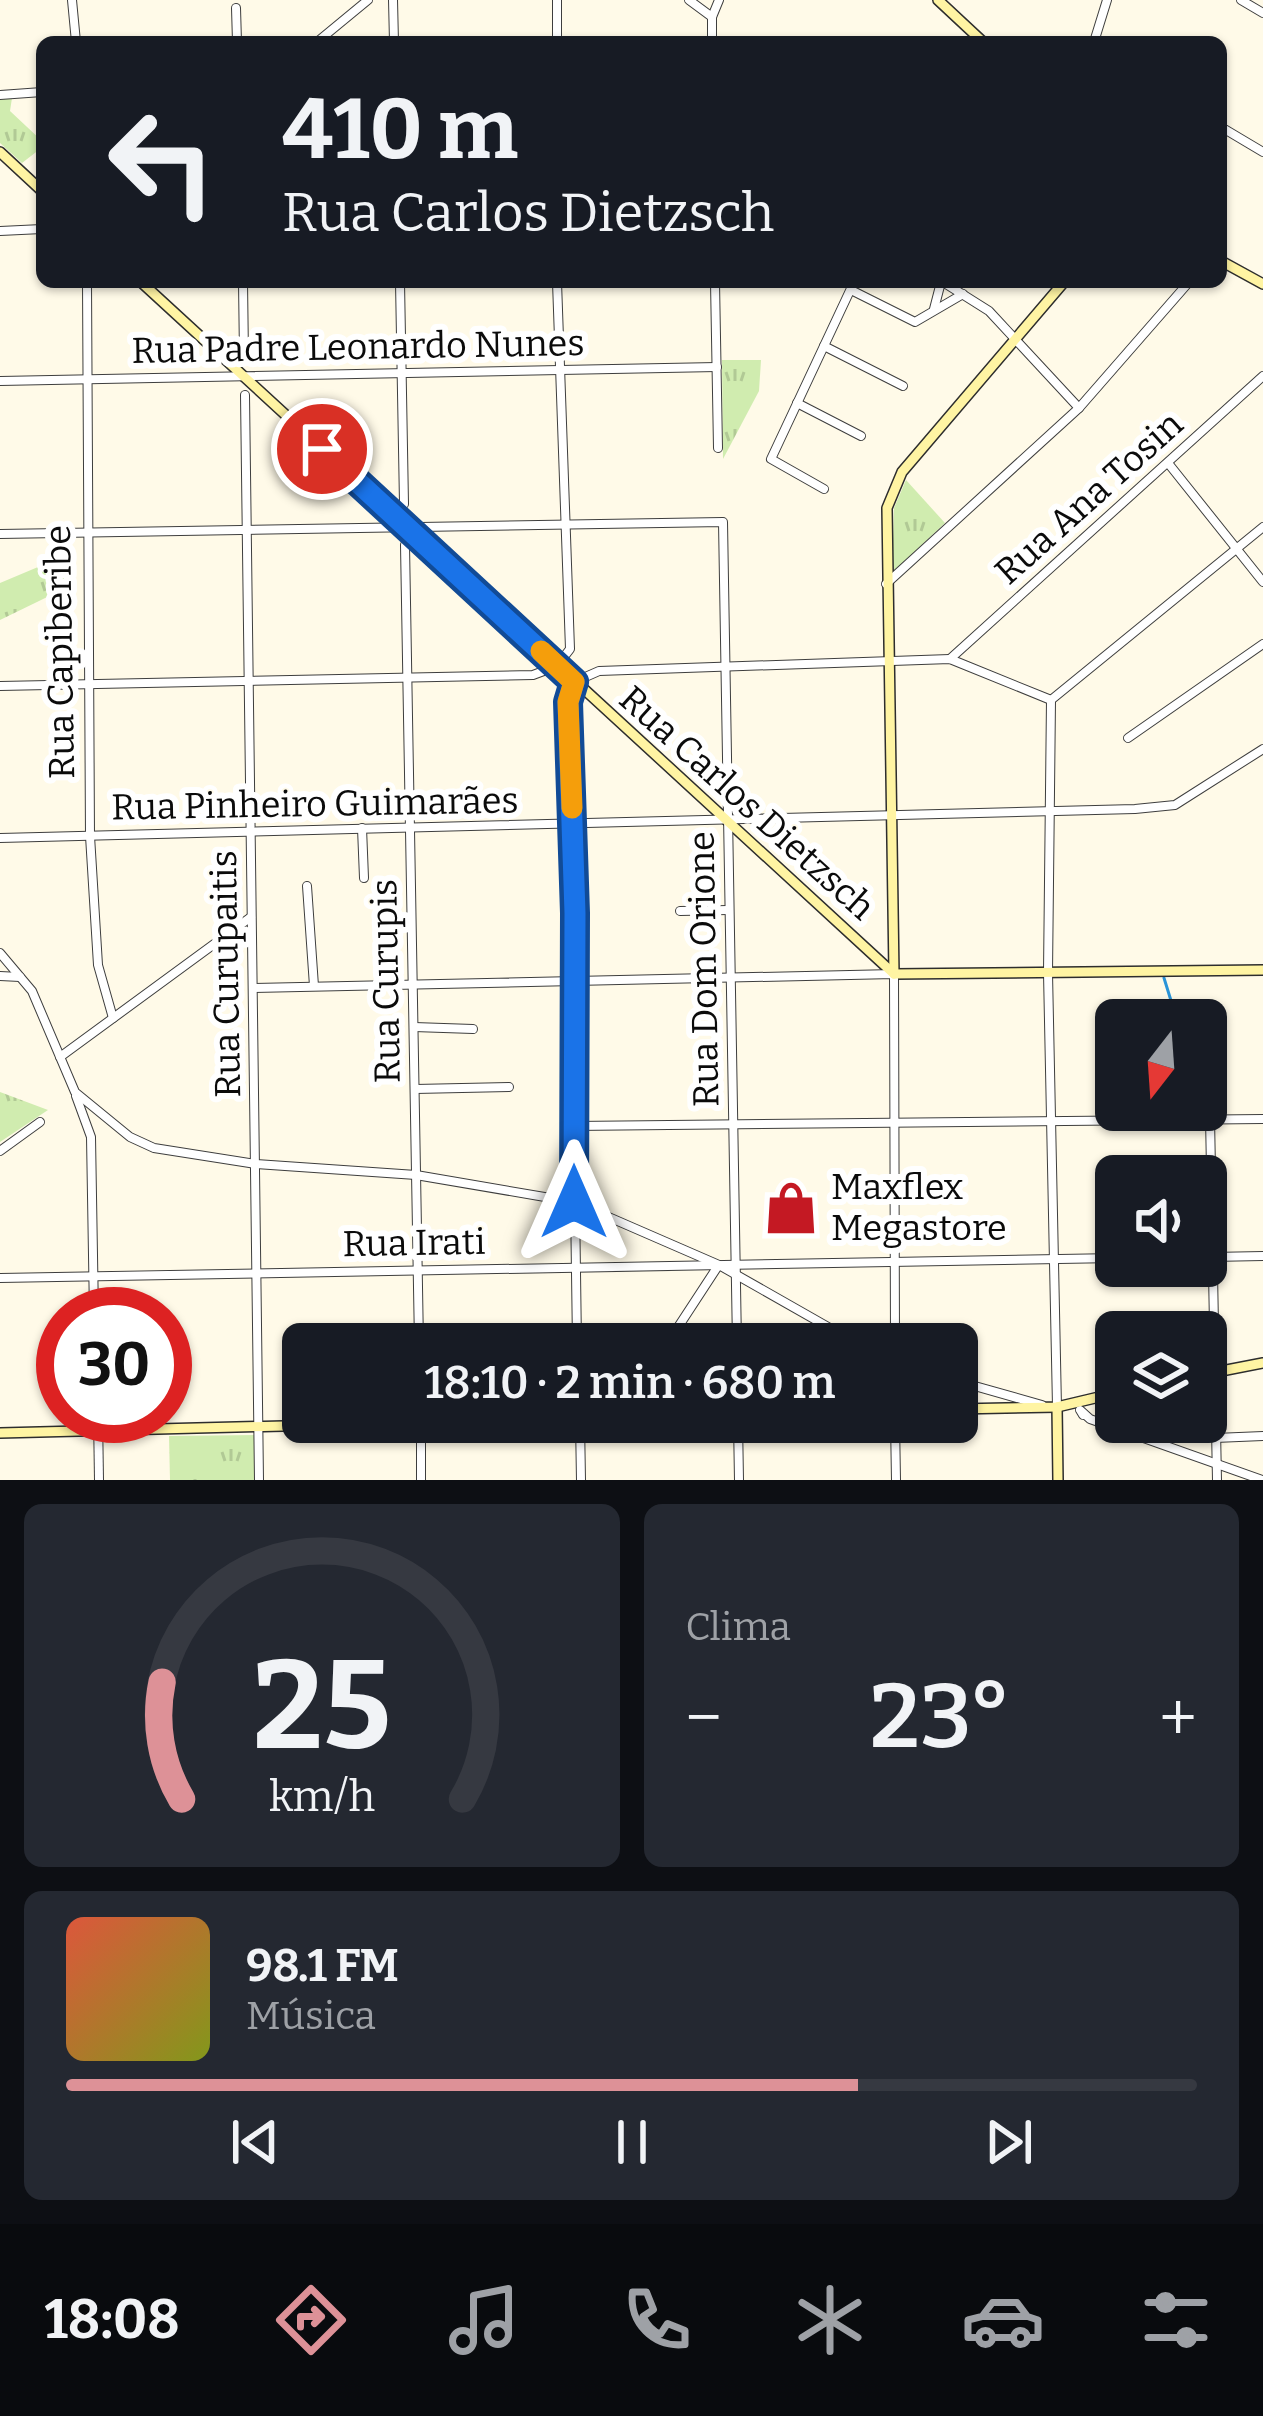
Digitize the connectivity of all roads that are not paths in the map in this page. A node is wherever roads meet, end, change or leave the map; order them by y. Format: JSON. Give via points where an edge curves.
{"nodes":[{"id":1,"x":72,"y":0,"type":"edge"},
{"id":2,"x":368,"y":0,"type":"edge"},
{"id":3,"x":393,"y":0,"type":"edge"},
{"id":4,"x":557,"y":0,"type":"edge"},
{"id":5,"x":688,"y":0,"type":"edge"},
{"id":6,"x":719,"y":0,"type":"edge"},
{"id":7,"x":938,"y":0,"type":"edge"},
{"id":8,"x":1107,"y":0,"type":"edge"},
{"id":9,"x":1241,"y":0,"type":"edge"},
{"id":10,"x":236,"y":8,"type":"dead end"},
{"id":11,"x":1263,"y":13,"type":"edge"},
{"id":12,"x":712,"y":17,"type":"junction"},
{"id":13,"x":75,"y":36,"type":"edge"},
{"id":14,"x":237,"y":36,"type":"edge"},
{"id":15,"x":324,"y":36,"type":"edge"},
{"id":16,"x":394,"y":36,"type":"edge"},
{"id":17,"x":556,"y":36,"type":"edge"},
{"id":18,"x":712,"y":36,"type":"edge"},
{"id":19,"x":976,"y":36,"type":"edge"},
{"id":20,"x":1096,"y":36,"type":"edge"},
{"id":21,"x":36,"y":92,"type":"edge"},
{"id":22,"x":0,"y":95,"type":"edge"},
{"id":23,"x":1227,"y":131,"type":"edge"},
{"id":24,"x":0,"y":152,"type":"edge"},
{"id":25,"x":1263,"y":152,"type":"edge"},
{"id":26,"x":36,"y":185,"type":"edge"},
{"id":27,"x":36,"y":229,"type":"edge"},
{"id":28,"x":0,"y":231,"type":"edge"},
{"id":29,"x":1227,"y":264,"type":"edge"},
{"id":30,"x":1263,"y":284,"type":"edge"},
{"id":31,"x":87,"y":288,"type":"edge"},
{"id":32,"x":147,"y":288,"type":"edge"},
{"id":33,"x":243,"y":288,"type":"edge"},
{"id":34,"x":400,"y":288,"type":"edge"},
{"id":35,"x":557,"y":288,"type":"edge"},
{"id":36,"x":716,"y":288,"type":"edge"},
{"id":37,"x":852,"y":288,"type":"edge"},
{"id":38,"x":856,"y":288,"type":"edge"},
{"id":39,"x":940,"y":288,"type":"edge"},
{"id":40,"x":953,"y":288,"type":"edge"},
{"id":41,"x":1059,"y":288,"type":"edge"},
{"id":42,"x":1184,"y":288,"type":"edge"},
{"id":43,"x":963,"y":293,"type":"junction"},
{"id":44,"x":934,"y":310,"type":"junction"},
{"id":45,"x":1014,"y":339,"type":"junction"},
{"id":46,"x":824,"y":346,"type":"junction"},
{"id":47,"x":244,"y":356,"type":"dead end"},
{"id":48,"x":717,"y":367,"type":"junction"},
{"id":49,"x":557,"y":368,"type":"junction"},
{"id":50,"x":401,"y":371,"type":"junction"},
{"id":51,"x":1263,"y":376,"type":"edge"},
{"id":52,"x":244,"y":378,"type":"junction"},
{"id":53,"x":84,"y":380,"type":"junction"},
{"id":54,"x":0,"y":381,"type":"edge"},
{"id":55,"x":903,"y":386,"type":"dead end"},
{"id":56,"x":245,"y":395,"type":"dead end"},
{"id":57,"x":797,"y":404,"type":"junction"},
{"id":58,"x":1078,"y":408,"type":"junction"},
{"id":59,"x":861,"y":436,"type":"dead end"},
{"id":60,"x":718,"y":448,"type":"dead end"},
{"id":61,"x":1168,"y":463,"type":"junction"},
{"id":62,"x":824,"y":489,"type":"dead end"},
{"id":63,"x":404,"y":504,"type":"dead end"},
{"id":64,"x":562,"y":523,"type":"junction"},
{"id":65,"x":406,"y":526,"type":"junction"},
{"id":66,"x":1263,"y":527,"type":"edge"},
{"id":67,"x":246,"y":529,"type":"junction"},
{"id":68,"x":85,"y":532,"type":"junction"},
{"id":69,"x":0,"y":534,"type":"edge"},
{"id":70,"x":405,"y":545,"type":"dead end"},
{"id":71,"x":1236,"y":548,"type":"junction"},
{"id":72,"x":1263,"y":582,"type":"edge"},
{"id":73,"x":885,"y":585,"type":"junction"},
{"id":74,"x":1263,"y":644,"type":"edge"},
{"id":75,"x":950,"y":659,"type":"junction"},
{"id":76,"x":887,"y":664,"type":"junction"},
{"id":77,"x":557,"y":666,"type":"junction"},
{"id":78,"x":726,"y":668,"type":"junction"},
{"id":79,"x":407,"y":677,"type":"junction"},
{"id":80,"x":248,"y":682,"type":"junction"},
{"id":81,"x":574,"y":682,"type":"junction"},
{"id":82,"x":0,"y":686,"type":"edge"},
{"id":83,"x":88,"y":686,"type":"junction"},
{"id":84,"x":1051,"y":700,"type":"junction"},
{"id":85,"x":1128,"y":738,"type":"dead end"},
{"id":86,"x":1263,"y":749,"type":"edge"},
{"id":87,"x":1048,"y":811,"type":"junction"},
{"id":88,"x":890,"y":817,"type":"junction"},
{"id":89,"x":728,"y":824,"type":"junction"},
{"id":90,"x":410,"y":826,"type":"junction"},
{"id":91,"x":362,"y":828,"type":"junction"},
{"id":92,"x":573,"y":828,"type":"junction"},
{"id":93,"x":250,"y":831,"type":"junction"},
{"id":94,"x":90,"y":836,"type":"junction"},
{"id":95,"x":0,"y":838,"type":"edge"},
{"id":96,"x":364,"y":878,"type":"dead end"},
{"id":97,"x":307,"y":886,"type":"dead end"},
{"id":98,"x":728,"y":910,"type":"junction"},
{"id":99,"x":680,"y":911,"type":"dead end"},
{"id":100,"x":252,"y":916,"type":"junction"},
{"id":101,"x":0,"y":953,"type":"edge"},
{"id":102,"x":1263,"y":970,"type":"edge"},
{"id":103,"x":1048,"y":973,"type":"junction"},
{"id":104,"x":894,"y":974,"type":"junction"},
{"id":105,"x":0,"y":976,"type":"edge"},
{"id":106,"x":20,"y":977,"type":"junction"},
{"id":107,"x":731,"y":977,"type":"junction"},
{"id":108,"x":575,"y":980,"type":"junction"},
{"id":109,"x":413,"y":982,"type":"junction"},
{"id":110,"x":314,"y":986,"type":"junction"},
{"id":111,"x":253,"y":988,"type":"junction"},
{"id":112,"x":113,"y":1018,"type":"junction"},
{"id":113,"x":414,"y":1027,"type":"junction"},
{"id":114,"x":473,"y":1029,"type":"dead end"},
{"id":115,"x":60,"y":1057,"type":"junction"},
{"id":116,"x":508,"y":1087,"type":"dead end"},
{"id":117,"x":415,"y":1089,"type":"junction"},
{"id":118,"x":75,"y":1092,"type":"junction"},
{"id":119,"x":1227,"y":1118,"type":"edge"},
{"id":120,"x":1263,"y":1118,"type":"edge"},
{"id":121,"x":1095,"y":1119,"type":"edge"},
{"id":122,"x":1053,"y":1120,"type":"junction"},
{"id":123,"x":40,"y":1122,"type":"dead end"},
{"id":124,"x":895,"y":1123,"type":"junction"},
{"id":125,"x":733,"y":1124,"type":"junction"},
{"id":126,"x":574,"y":1126,"type":"junction"},
{"id":127,"x":0,"y":1151,"type":"edge"},
{"id":128,"x":256,"y":1163,"type":"junction"},
{"id":129,"x":416,"y":1175,"type":"junction"},
{"id":130,"x":574,"y":1202,"type":"junction"},
{"id":131,"x":1263,"y":1256,"type":"edge"},
{"id":132,"x":1227,"y":1257,"type":"edge"},
{"id":133,"x":1095,"y":1258,"type":"edge"},
{"id":134,"x":1054,"y":1259,"type":"junction"},
{"id":135,"x":894,"y":1262,"type":"junction"},
{"id":136,"x":719,"y":1265,"type":"junction"},
{"id":137,"x":574,"y":1268,"type":"junction"},
{"id":138,"x":418,"y":1270,"type":"junction"},
{"id":139,"x":735,"y":1270,"type":"junction"},
{"id":140,"x":259,"y":1273,"type":"junction"},
{"id":141,"x":93,"y":1276,"type":"junction"},
{"id":142,"x":0,"y":1278,"type":"edge"},
{"id":143,"x":93,"y":1287,"type":"edge"},
{"id":144,"x":419,"y":1323,"type":"edge"},
{"id":145,"x":576,"y":1323,"type":"edge"},
{"id":146,"x":681,"y":1323,"type":"edge"},
{"id":147,"x":736,"y":1323,"type":"edge"},
{"id":148,"x":824,"y":1323,"type":"edge"},
{"id":149,"x":895,"y":1323,"type":"edge"},
{"id":150,"x":1263,"y":1363,"type":"edge"},
{"id":151,"x":1227,"y":1370,"type":"edge"},
{"id":152,"x":978,"y":1387,"type":"edge"},
{"id":153,"x":1095,"y":1398,"type":"edge"},
{"id":154,"x":1054,"y":1407,"type":"junction"},
{"id":155,"x":978,"y":1409,"type":"edge"},
{"id":156,"x":1084,"y":1415,"type":"dead end"},
{"id":157,"x":282,"y":1425,"type":"edge"},
{"id":158,"x":258,"y":1426,"type":"junction"},
{"id":159,"x":192,"y":1428,"type":"edge"},
{"id":160,"x":36,"y":1432,"type":"edge"},
{"id":161,"x":0,"y":1433,"type":"edge"},
{"id":162,"x":1263,"y":1436,"type":"edge"},
{"id":163,"x":1227,"y":1438,"type":"edge"},
{"id":164,"x":99,"y":1443,"type":"edge"},
{"id":165,"x":421,"y":1443,"type":"edge"},
{"id":166,"x":580,"y":1443,"type":"edge"},
{"id":167,"x":738,"y":1443,"type":"edge"},
{"id":168,"x":895,"y":1443,"type":"edge"},
{"id":169,"x":1216,"y":1443,"type":"edge"},
{"id":170,"x":1217,"y":1466,"type":"junction"},
{"id":171,"x":100,"y":1480,"type":"edge"},
{"id":172,"x":260,"y":1480,"type":"edge"},
{"id":173,"x":421,"y":1480,"type":"edge"},
{"id":174,"x":581,"y":1480,"type":"edge"},
{"id":175,"x":739,"y":1480,"type":"edge"},
{"id":176,"x":896,"y":1480,"type":"edge"},
{"id":177,"x":1058,"y":1480,"type":"edge"},
{"id":178,"x":1217,"y":1480,"type":"edge"},
{"id":179,"x":1262,"y":1480,"type":"edge"}],
"edges":[{"from":1,"to":13,"type":"street"},
{"from":2,"to":15,"type":"street"},
{"from":3,"to":16,"type":"street"},
{"from":4,"to":17,"type":"street"},
{"from":5,"to":12,"type":"street"},
{"from":6,"to":12,"type":"street"},
{"from":7,"to":19,"type":"street"},
{"from":8,"to":20,"type":"street"},
{"from":9,"to":11,"type":"street"},
{"from":10,"to":14,"type":"street"},
{"from":12,"to":18,"type":"street"},
{"from":21,"to":22,"type":"street"},
{"from":23,"to":25,"type":"street"},
{"from":24,"to":26,"type":"street"},
{"from":27,"to":28,"type":"street"},
{"from":29,"to":30,"type":"street"},
{"from":31,"to":53,"type":"street","name":"Rua Capiberibe"},
{"from":32,"to":52,"type":"street","name":"Rua Carlos Dietzsch"},
{"from":33,"to":47,"type":"street"},
{"from":34,"to":50,"type":"street"},
{"from":35,"to":49,"type":"street"},
{"from":36,"to":48,"type":"street"},
{"from":37,"to":46,"type":"street"},
{"from":38,"to":44,"type":"street","via":[[915,322]]},
{"from":39,"to":44,"type":"street"},
{"from":40,"to":43,"type":"street"},
{"from":41,"to":45,"type":"street"},
{"from":42,"to":58,"type":"street"},
{"from":43,"to":44,"type":"street"},
{"from":43,"to":45,"type":"street"},
{"from":45,"to":58,"type":"street"},
{"from":45,"to":73,"type":"street","via":[[893,486]]},
{"from":46,"to":55,"type":"street"},
{"from":46,"to":57,"type":"street"},
{"from":48,"to":49,"type":"street","name":"Rua Padre Leonardo Nunes"},
{"from":48,"to":60,"type":"street"},
{"from":49,"to":50,"type":"street","name":"Rua Padre Leonardo Nunes"},
{"from":49,"to":64,"type":"street"},
{"from":50,"to":52,"type":"street","name":"Rua Padre Leonardo Nunes"},
{"from":50,"to":63,"type":"street"},
{"from":51,"to":61,"type":"street","name":"Rua Ana Tosin"},
{"from":52,"to":53,"type":"street","name":"Rua Padre Leonardo Nunes"},
{"from":52,"to":65,"type":"street","name":"Rua Carlos Dietzsch"},
{"from":53,"to":54,"type":"street","name":"Rua Padre Leonardo Nunes"},
{"from":53,"to":68,"type":"street","name":"Rua Capiberibe"},
{"from":56,"to":67,"type":"street","name":"Rua Curupaitis"},
{"from":57,"to":59,"type":"street"},
{"from":57,"to":62,"type":"street","via":[[771,459]]},
{"from":58,"to":73,"type":"street"},
{"from":61,"to":71,"type":"street"},
{"from":61,"to":75,"type":"street","name":"Rua Ana Tosin"},
{"from":64,"to":65,"type":"street"},
{"from":64,"to":77,"type":"street","via":[[569,649]]},
{"from":64,"to":78,"type":"street","name":"Rua Dom Orione","via":[[723,522]]},
{"from":65,"to":67,"type":"street"},
{"from":65,"to":77,"type":"street","name":"Rua Carlos Dietzsch"},
{"from":66,"to":71,"type":"street"},
{"from":67,"to":68,"type":"street"},
{"from":67,"to":80,"type":"street","name":"Rua Curupaitis"},
{"from":68,"to":69,"type":"street"},
{"from":68,"to":83,"type":"street","name":"Rua Capiberibe"},
{"from":70,"to":79,"type":"street","name":"Rua Curupis"},
{"from":71,"to":72,"type":"street"},
{"from":71,"to":84,"type":"street"},
{"from":73,"to":76,"type":"street"},
{"from":74,"to":85,"type":"street"},
{"from":75,"to":76,"type":"street"},
{"from":75,"to":84,"type":"street"},
{"from":76,"to":78,"type":"street"},
{"from":76,"to":88,"type":"street"},
{"from":77,"to":79,"type":"street","via":[[532,675]]},
{"from":77,"to":81,"type":"street","name":"Rua Carlos Dietzsch"},
{"from":78,"to":81,"type":"street","via":[[599,671]]},
{"from":78,"to":89,"type":"street","name":"Rua Dom Orione"},
{"from":79,"to":80,"type":"street"},
{"from":79,"to":90,"type":"street","name":"Rua Curupis"},
{"from":80,"to":83,"type":"street"},
{"from":80,"to":93,"type":"street","name":"Rua Curupaitis"},
{"from":81,"to":89,"type":"street","name":"Rua Carlos Dietzsch"},
{"from":81,"to":92,"type":"street"},
{"from":82,"to":83,"type":"street"},
{"from":83,"to":94,"type":"street","name":"Rua Capiberibe"},
{"from":84,"to":87,"type":"street"},
{"from":86,"to":87,"type":"street","name":"Rua Pinheiro Guimarães","via":[[1175,805]]},
{"from":87,"to":88,"type":"street","name":"Rua Pinheiro Guimarães"},
{"from":87,"to":103,"type":"street"},
{"from":88,"to":89,"type":"street","name":"Rua Pinheiro Guimarães"},
{"from":88,"to":104,"type":"street"},
{"from":89,"to":92,"type":"street","name":"Rua Pinheiro Guimarães"},
{"from":89,"to":98,"type":"street","name":"Rua Dom Orione"},
{"from":89,"to":104,"type":"street","name":"Rua Carlos Dietzsch"},
{"from":90,"to":91,"type":"street","name":"Rua Pinheiro Guimarães"},
{"from":90,"to":92,"type":"street","name":"Rua Pinheiro Guimarães"},
{"from":90,"to":109,"type":"street","name":"Rua Curupis"},
{"from":91,"to":93,"type":"street","name":"Rua Pinheiro Guimarães"},
{"from":91,"to":96,"type":"street"},
{"from":92,"to":108,"type":"street"},
{"from":93,"to":94,"type":"street","name":"Rua Pinheiro Guimarães"},
{"from":93,"to":100,"type":"street","name":"Rua Curupaitis"},
{"from":94,"to":95,"type":"street","name":"Rua Pinheiro Guimarães"},
{"from":94,"to":112,"type":"street","name":"Rua Capiberibe","via":[[98,965]]},
{"from":97,"to":110,"type":"street"},
{"from":98,"to":99,"type":"street"},
{"from":98,"to":107,"type":"street","name":"Rua Dom Orione"},
{"from":100,"to":111,"type":"street","name":"Rua Curupaitis"},
{"from":100,"to":112,"type":"street"},
{"from":101,"to":106,"type":"street"},
{"from":102,"to":103,"type":"street"},
{"from":103,"to":104,"type":"street"},
{"from":103,"to":122,"type":"street"},
{"from":104,"to":107,"type":"street"},
{"from":104,"to":124,"type":"street"},
{"from":105,"to":106,"type":"street"},
{"from":106,"to":115,"type":"street"},
{"from":107,"to":108,"type":"street"},
{"from":107,"to":125,"type":"street","name":"Rua Dom Orione"},
{"from":108,"to":109,"type":"street"},
{"from":108,"to":126,"type":"street"},
{"from":109,"to":110,"type":"street"},
{"from":109,"to":113,"type":"street","name":"Rua Curupis"},
{"from":110,"to":111,"type":"street"},
{"from":111,"to":128,"type":"street","name":"Rua Curupaitis"},
{"from":112,"to":115,"type":"street"},
{"from":113,"to":114,"type":"street"},
{"from":113,"to":117,"type":"street","name":"Rua Curupis"},
{"from":115,"to":118,"type":"street"},
{"from":116,"to":117,"type":"street"},
{"from":117,"to":129,"type":"street","name":"Rua Curupis"},
{"from":118,"to":128,"type":"street","via":[[154,1148]]},
{"from":118,"to":141,"type":"street","via":[[91,1137]]},
{"from":119,"to":120,"type":"street"},
{"from":121,"to":122,"type":"street"},
{"from":122,"to":124,"type":"street"},
{"from":122,"to":134,"type":"street"},
{"from":123,"to":127,"type":"street"},
{"from":124,"to":125,"type":"street"},
{"from":124,"to":135,"type":"street"},
{"from":125,"to":126,"type":"street"},
{"from":125,"to":139,"type":"street","name":"Rua Dom Orione"},
{"from":126,"to":130,"type":"street"},
{"from":128,"to":129,"type":"street"},
{"from":128,"to":140,"type":"street","name":"Rua Curupaitis"},
{"from":129,"to":130,"type":"street"},
{"from":129,"to":138,"type":"street","name":"Rua Curupis"},
{"from":130,"to":136,"type":"street"},
{"from":130,"to":137,"type":"street"},
{"from":131,"to":132,"type":"street"},
{"from":133,"to":134,"type":"street","name":"Rua Irati"},
{"from":134,"to":135,"type":"street","name":"Rua Irati"},
{"from":134,"to":154,"type":"street"},
{"from":135,"to":139,"type":"street","name":"Rua Irati"},
{"from":135,"to":149,"type":"street"},
{"from":136,"to":137,"type":"street","name":"Rua Irati"},
{"from":136,"to":139,"type":"street","name":"Rua Irati"},
{"from":136,"to":146,"type":"street"},
{"from":137,"to":138,"type":"street","name":"Rua Irati"},
{"from":137,"to":145,"type":"street"},
{"from":138,"to":140,"type":"street","name":"Rua Irati"},
{"from":138,"to":144,"type":"street","name":"Rua Curupis"},
{"from":139,"to":147,"type":"street","name":"Rua Dom Orione"},
{"from":139,"to":148,"type":"street"},
{"from":140,"to":141,"type":"street","name":"Rua Irati"},
{"from":140,"to":158,"type":"street","name":"Rua Curupaitis"},
{"from":141,"to":142,"type":"street","name":"Rua Irati"},
{"from":141,"to":143,"type":"street"},
{"from":150,"to":151,"type":"street"},
{"from":152,"to":154,"type":"street"},
{"from":153,"to":154,"type":"street"},
{"from":154,"to":155,"type":"street"},
{"from":154,"to":177,"type":"street"},
{"from":156,"to":170,"type":"street"},
{"from":157,"to":158,"type":"street"},
{"from":158,"to":159,"type":"street"},
{"from":158,"to":172,"type":"street","name":"Rua Curupaitis"},
{"from":160,"to":161,"type":"street"},
{"from":162,"to":163,"type":"street"},
{"from":164,"to":171,"type":"street"},
{"from":165,"to":173,"type":"street"},
{"from":166,"to":174,"type":"street"},
{"from":167,"to":175,"type":"street"},
{"from":168,"to":176,"type":"street"},
{"from":169,"to":170,"type":"street"},
{"from":170,"to":178,"type":"street"},
{"from":170,"to":179,"type":"street"}]}
